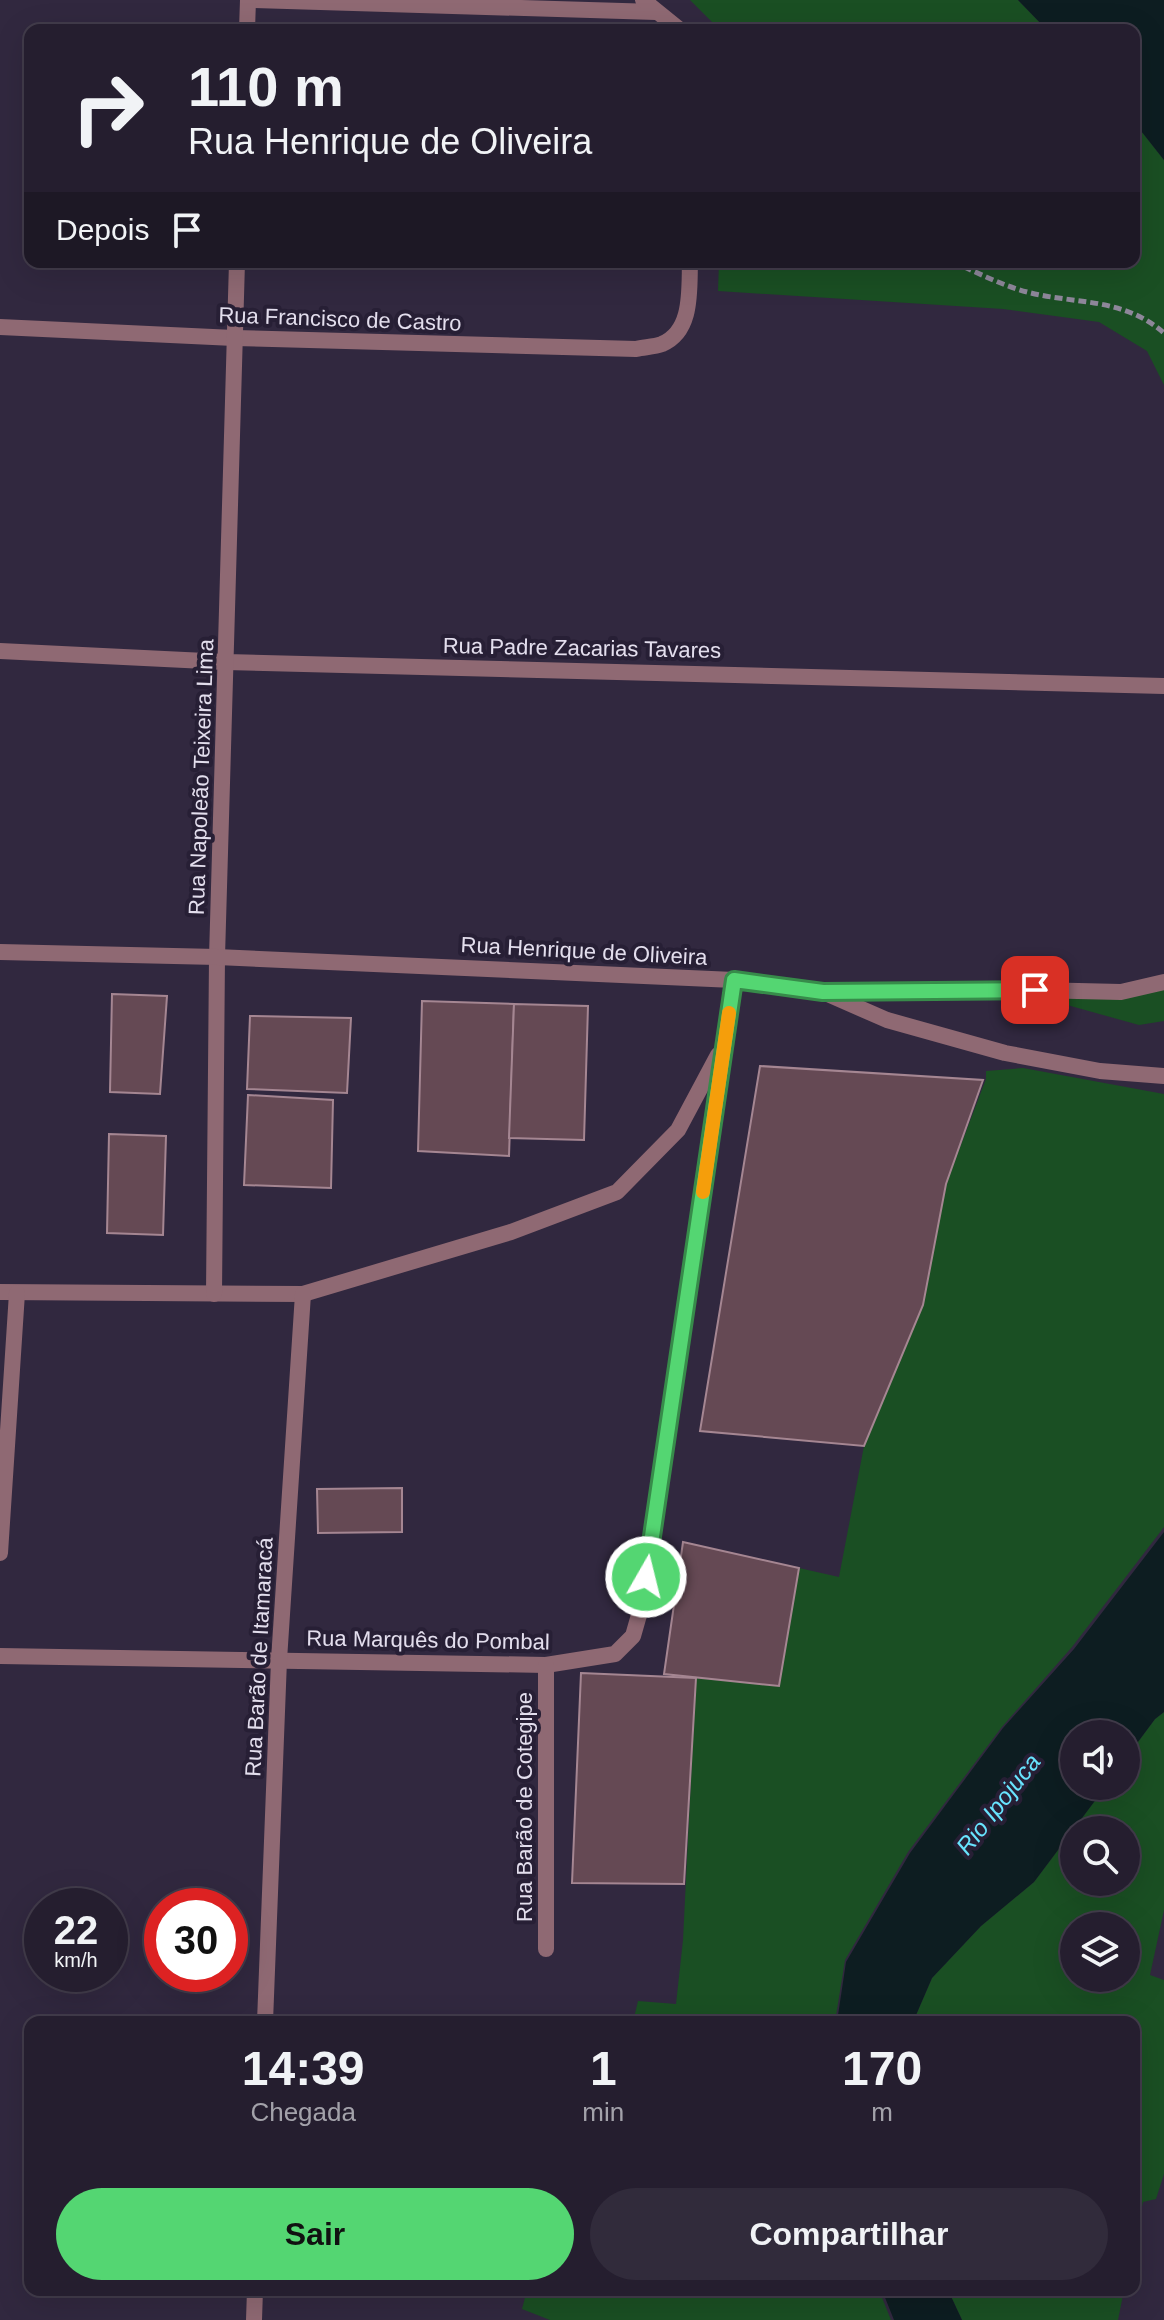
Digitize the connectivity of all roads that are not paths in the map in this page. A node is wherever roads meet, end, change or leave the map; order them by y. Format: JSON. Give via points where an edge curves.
{"nodes":[{"id":1,"x":250,"y":0,"type":"edge"},
{"id":2,"x":643,"y":0,"type":"edge"},
{"id":3,"x":656,"y":12,"type":"junction"},
{"id":4,"x":248,"y":24,"type":"edge"},
{"id":5,"x":672,"y":24,"type":"edge"},
{"id":6,"x":237,"y":268,"type":"edge"},
{"id":7,"x":690,"y":268,"type":"edge"},
{"id":8,"x":0,"y":327,"type":"edge"},
{"id":9,"x":234,"y":338,"type":"junction"},
{"id":10,"x":0,"y":651,"type":"edge"},
{"id":11,"x":226,"y":662,"type":"junction"},
{"id":12,"x":1164,"y":686,"type":"edge"},
{"id":13,"x":0,"y":952,"type":"edge"},
{"id":14,"x":217,"y":957,"type":"junction"},
{"id":15,"x":734,"y":980,"type":"junction"},
{"id":16,"x":1164,"y":982,"type":"edge"},
{"id":17,"x":823,"y":992,"type":"junction"},
{"id":18,"x":725,"y":1043,"type":"junction"},
{"id":19,"x":1164,"y":1076,"type":"edge"},
{"id":20,"x":8,"y":1293,"type":"edge"},
{"id":21,"x":214,"y":1294,"type":"junction"},
{"id":22,"x":303,"y":1294,"type":"junction"},
{"id":23,"x":0,"y":1553,"type":"edge"},
{"id":24,"x":0,"y":1656,"type":"edge"},
{"id":25,"x":279,"y":1660,"type":"junction"},
{"id":26,"x":546,"y":1665,"type":"junction"},
{"id":27,"x":546,"y":1949,"type":"dead end"},
{"id":28,"x":265,"y":2016,"type":"edge"},
{"id":29,"x":255,"y":2296,"type":"edge"},
{"id":30,"x":254,"y":2320,"type":"edge"}],
"edges":[{"from":1,"to":3,"type":"street"},
{"from":1,"to":4,"type":"street"},
{"from":2,"to":3,"type":"street"},
{"from":3,"to":5,"type":"street"},
{"from":6,"to":9,"type":"street","name":"Rua Napoleão Teixeira Lima"},
{"from":7,"to":9,"type":"street","name":"Rua Francisco de Castro","via":[[687,315],[677,335],[636,349]]},
{"from":8,"to":9,"type":"street","name":"Rua Francisco de Castro"},
{"from":9,"to":11,"type":"street","name":"Rua Napoleão Teixeira Lima"},
{"from":10,"to":11,"type":"street","name":"Rua Padre Zacarias Tavares"},
{"from":11,"to":12,"type":"street","name":"Rua Padre Zacarias Tavares"},
{"from":11,"to":14,"type":"street","name":"Rua Napoleão Teixeira Lima"},
{"from":13,"to":14,"type":"street","name":"Rua Henrique de Oliveira"},
{"from":14,"to":15,"type":"street","name":"Rua Henrique de Oliveira"},
{"from":14,"to":21,"type":"street","name":"Rua Napoleão Teixeira Lima"},
{"from":15,"to":17,"type":"street","name":"Rua Henrique de Oliveira"},
{"from":15,"to":18,"type":"street"},
{"from":16,"to":17,"type":"street","name":"Rua Henrique de Oliveira","via":[[1121,992]]},
{"from":17,"to":19,"type":"street","via":[[887,1020],[1005,1053],[1100,1071]]},
{"from":18,"to":22,"type":"street","via":[[678,1130],[617,1192],[511,1232]]},
{"from":18,"to":26,"type":"street","name":"Rua Marquês do Pombal","via":[[633,1636],[615,1654]]},
{"from":20,"to":21,"type":"street"},
{"from":20,"to":23,"type":"street"},
{"from":21,"to":22,"type":"street"},
{"from":22,"to":25,"type":"street","name":"Rua Barão de Itamaracá"},
{"from":24,"to":25,"type":"street","name":"Rua Marquês do Pombal"},
{"from":25,"to":26,"type":"street","name":"Rua Marquês do Pombal"},
{"from":25,"to":28,"type":"street","name":"Rua Barão de Itamaracá"},
{"from":26,"to":27,"type":"street","name":"Rua Barão de Cotegipe"},
{"from":29,"to":30,"type":"street"}]}
